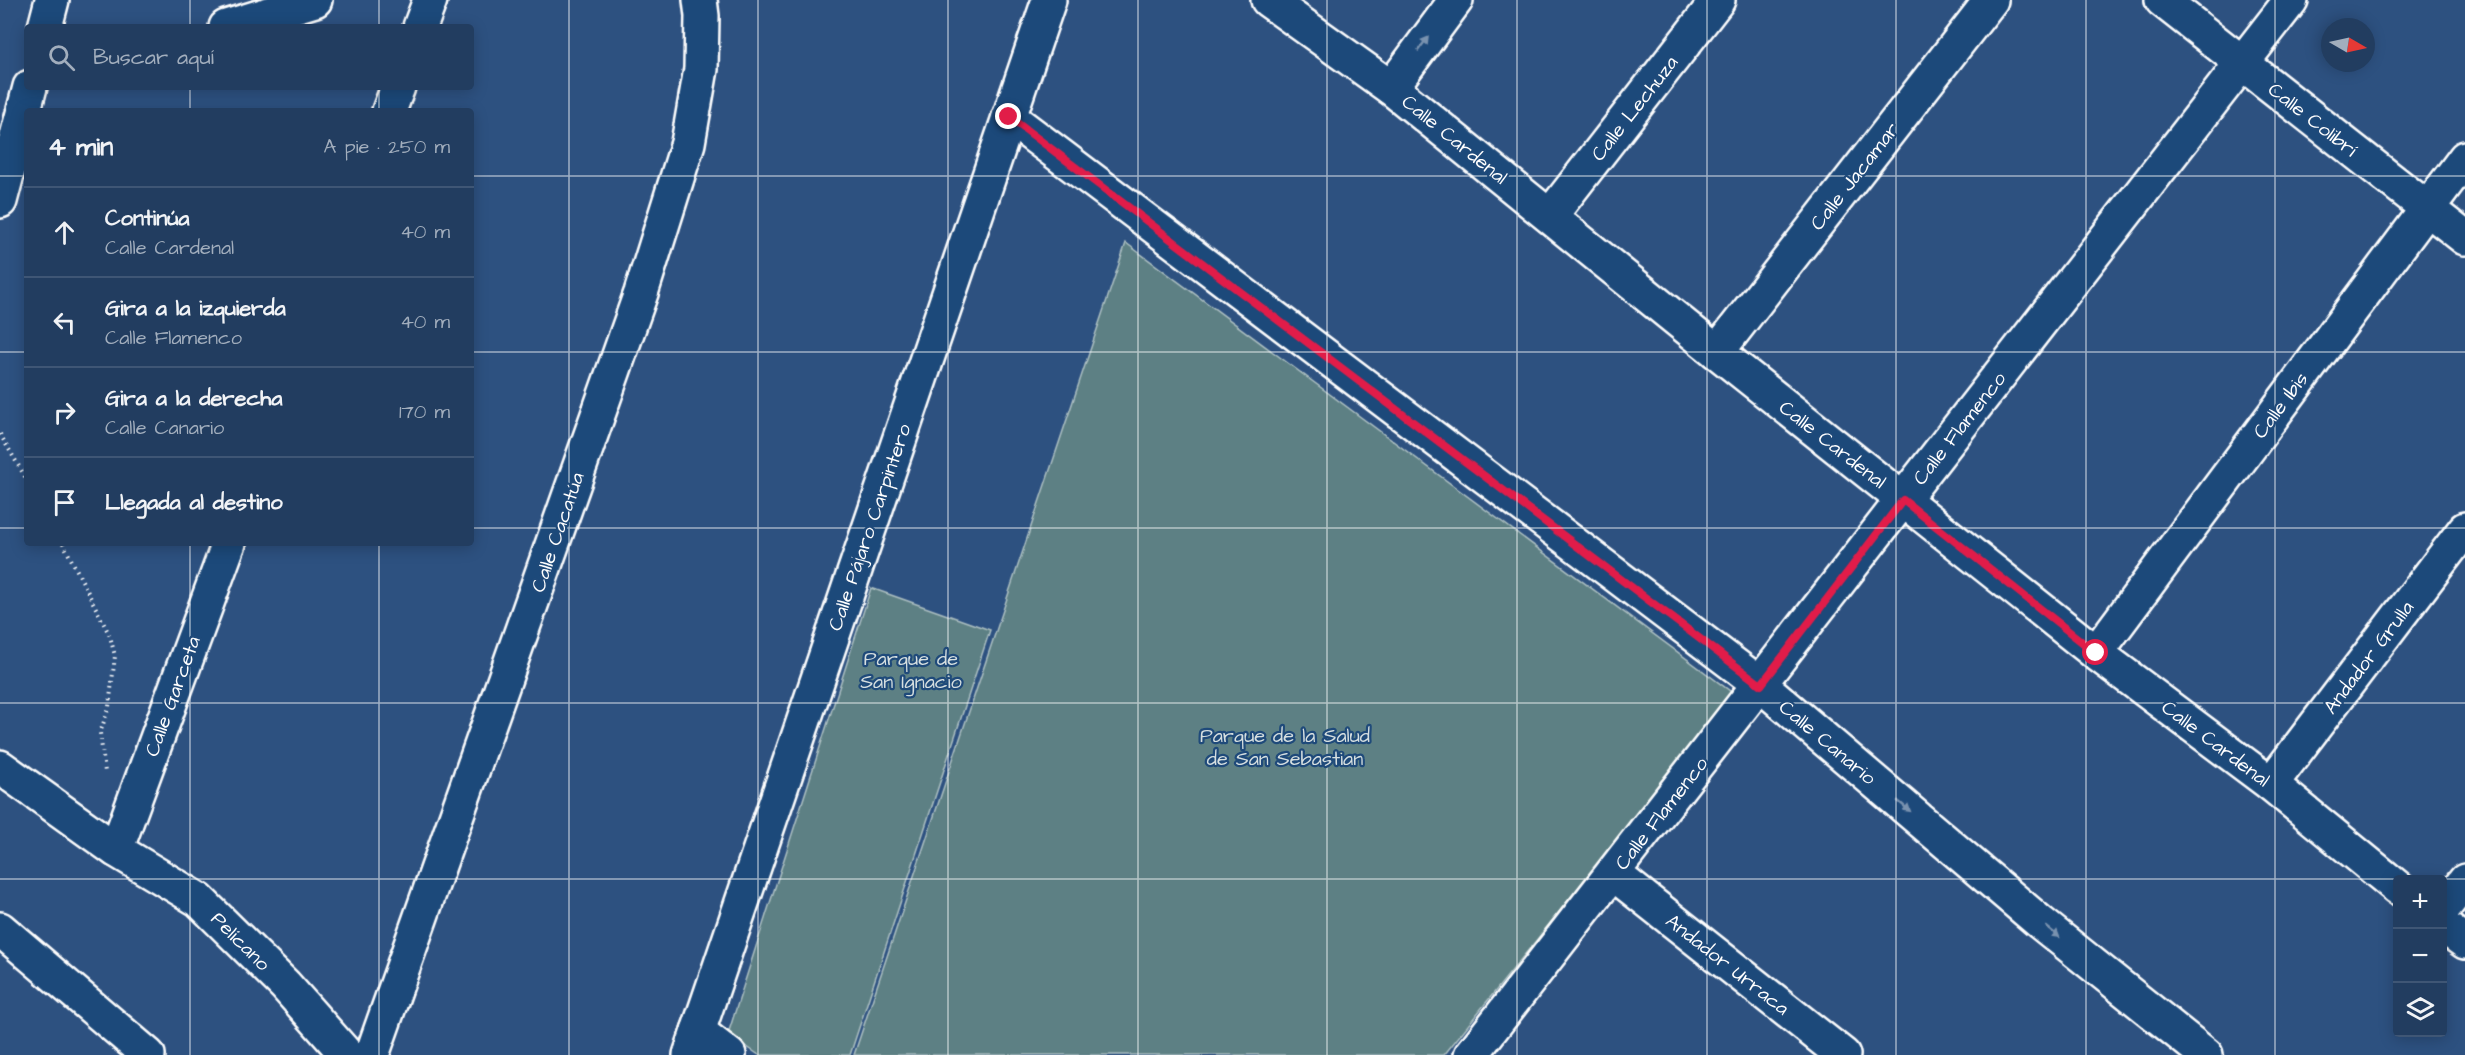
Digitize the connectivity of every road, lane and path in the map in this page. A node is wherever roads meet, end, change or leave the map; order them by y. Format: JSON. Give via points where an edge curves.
{"nodes":[{"id":1,"x":52,"y":0,"type":"edge"},
{"id":2,"x":315,"y":0,"type":"edge"},
{"id":3,"x":430,"y":0,"type":"edge"},
{"id":4,"x":700,"y":0,"type":"edge"},
{"id":5,"x":1049,"y":0,"type":"edge"},
{"id":6,"x":1268,"y":0,"type":"edge"},
{"id":7,"x":1456,"y":0,"type":"edge"},
{"id":8,"x":1718,"y":0,"type":"edge"},
{"id":9,"x":1991,"y":0,"type":"edge"},
{"id":10,"x":2162,"y":0,"type":"edge"},
{"id":11,"x":2291,"y":0,"type":"edge"},
{"id":12,"x":46,"y":24,"type":"edge"},
{"id":13,"x":236,"y":24,"type":"edge"},
{"id":14,"x":421,"y":24,"type":"edge"},
{"id":15,"x":2241,"y":63,"type":"junction"},
{"id":16,"x":1390,"y":88,"type":"junction"},
{"id":17,"x":29,"y":90,"type":"edge"},
{"id":18,"x":397,"y":90,"type":"edge"},
{"id":19,"x":24,"y":108,"type":"edge"},
{"id":20,"x":390,"y":108,"type":"edge"},
{"id":21,"x":24,"y":110,"type":"edge"},
{"id":22,"x":1009,"y":117,"type":"junction"},
{"id":23,"x":2465,"y":158,"type":"edge"},
{"id":24,"x":0,"y":201,"type":"edge"},
{"id":25,"x":2426,"y":208,"type":"junction"},
{"id":26,"x":1550,"y":216,"type":"junction"},
{"id":27,"x":2465,"y":238,"type":"edge"},
{"id":28,"x":1717,"y":352,"type":"junction"},
{"id":29,"x":0,"y":434,"type":"edge"},
{"id":30,"x":24,"y":475,"type":"edge"},
{"id":31,"x":1903,"y":500,"type":"junction"},
{"id":32,"x":2465,"y":529,"type":"edge"},
{"id":33,"x":65,"y":546,"type":"edge"},
{"id":34,"x":228,"y":546,"type":"edge"},
{"id":35,"x":2096,"y":653,"type":"junction"},
{"id":36,"x":1761,"y":685,"type":"junction"},
{"id":37,"x":0,"y":767,"type":"edge"},
{"id":38,"x":106,"y":779,"type":"dead end"},
{"id":39,"x":2271,"y":784,"type":"junction"},
{"id":40,"x":116,"y":850,"type":"junction"},
{"id":41,"x":1614,"y":874,"type":"junction"},
{"id":42,"x":2465,"y":881,"type":"edge"},
{"id":43,"x":2393,"y":885,"type":"edge"},
{"id":44,"x":2447,"y":904,"type":"edge"},
{"id":45,"x":0,"y":929,"type":"edge"},
{"id":46,"x":2447,"y":929,"type":"edge"},
{"id":47,"x":2465,"y":942,"type":"edge"},
{"id":48,"x":694,"y":1043,"type":"edge"},
{"id":49,"x":1480,"y":1052,"type":"edge"},
{"id":50,"x":148,"y":1055,"type":"edge"},
{"id":51,"x":347,"y":1055,"type":"edge"},
{"id":52,"x":372,"y":1055,"type":"edge"},
{"id":53,"x":729,"y":1055,"type":"edge"},
{"id":54,"x":1843,"y":1055,"type":"edge"},
{"id":55,"x":2206,"y":1055,"type":"edge"}],
"edges":[{"from":1,"to":12,"type":"street"},
{"from":2,"to":13,"type":"street"},
{"from":3,"to":14,"type":"street"},
{"from":4,"to":52,"type":"street","name":"Calle Cacatúa","via":[[701,69],[688,142],[648,272]]},
{"from":5,"to":22,"type":"street","name":"Calle Pájaro Carpintero"},
{"from":6,"to":16,"type":"street","name":"Calle Cardenal"},
{"from":16,"to":7,"type":"street","one_way":true},
{"from":8,"to":26,"type":"street","name":"Calle Lechuza"},
{"from":9,"to":28,"type":"street","name":"Calle Jacamar"},
{"from":10,"to":15,"type":"street","name":"Calle Colibrí"},
{"from":11,"to":15,"type":"street","name":"Calle Flamenco"},
{"from":15,"to":25,"type":"street","name":"Calle Colibrí"},
{"from":15,"to":31,"type":"street","name":"Calle Flamenco"},
{"from":16,"to":26,"type":"street","name":"Calle Cardenal"},
{"from":17,"to":19,"type":"street"},
{"from":18,"to":20,"type":"street"},
{"from":21,"to":24,"type":"street"},
{"from":22,"to":36,"type":"street","name":"Calle Canario"},
{"from":22,"to":48,"type":"street","name":"Calle Pájaro Carpintero"},
{"from":23,"to":25,"type":"street","name":"Calle Ibis"},
{"from":25,"to":27,"type":"street","name":"Calle Colibrí"},
{"from":25,"to":35,"type":"street","name":"Calle Ibis"},
{"from":26,"to":28,"type":"street","name":"Calle Cardenal"},
{"from":28,"to":31,"type":"street","name":"Calle Cardenal"},
{"from":29,"to":30,"type":"path"},
{"from":31,"to":35,"type":"street","name":"Calle Cardenal"},
{"from":31,"to":36,"type":"street","name":"Calle Flamenco"},
{"from":32,"to":39,"type":"street","name":"Andador Grulla"},
{"from":33,"to":38,"type":"path","via":[[110,636],[115,656],[109,707],[100,733]]},
{"from":34,"to":40,"type":"street","name":"Calle Garceta"},
{"from":35,"to":39,"type":"street","name":"Calle Cardenal"},
{"from":36,"to":41,"type":"street","name":"Calle Flamenco"},
{"from":36,"to":55,"type":"street","name":"Calle Canario","one_way":true,"via":[[2041,923]]},
{"from":37,"to":40,"type":"street","name":"Pelícano"},
{"from":39,"to":43,"type":"street","name":"Calle Cardenal"},
{"from":40,"to":51,"type":"street","name":"Pelícano","via":[[199,900],[285,985]]},
{"from":41,"to":49,"type":"street","name":"Calle Flamenco"},
{"from":41,"to":54,"type":"street","name":"Andador Urraca"},
{"from":42,"to":44,"type":"street"},
{"from":45,"to":50,"type":"street"},
{"from":46,"to":47,"type":"street"},
{"from":48,"to":53,"type":"street"}]}
